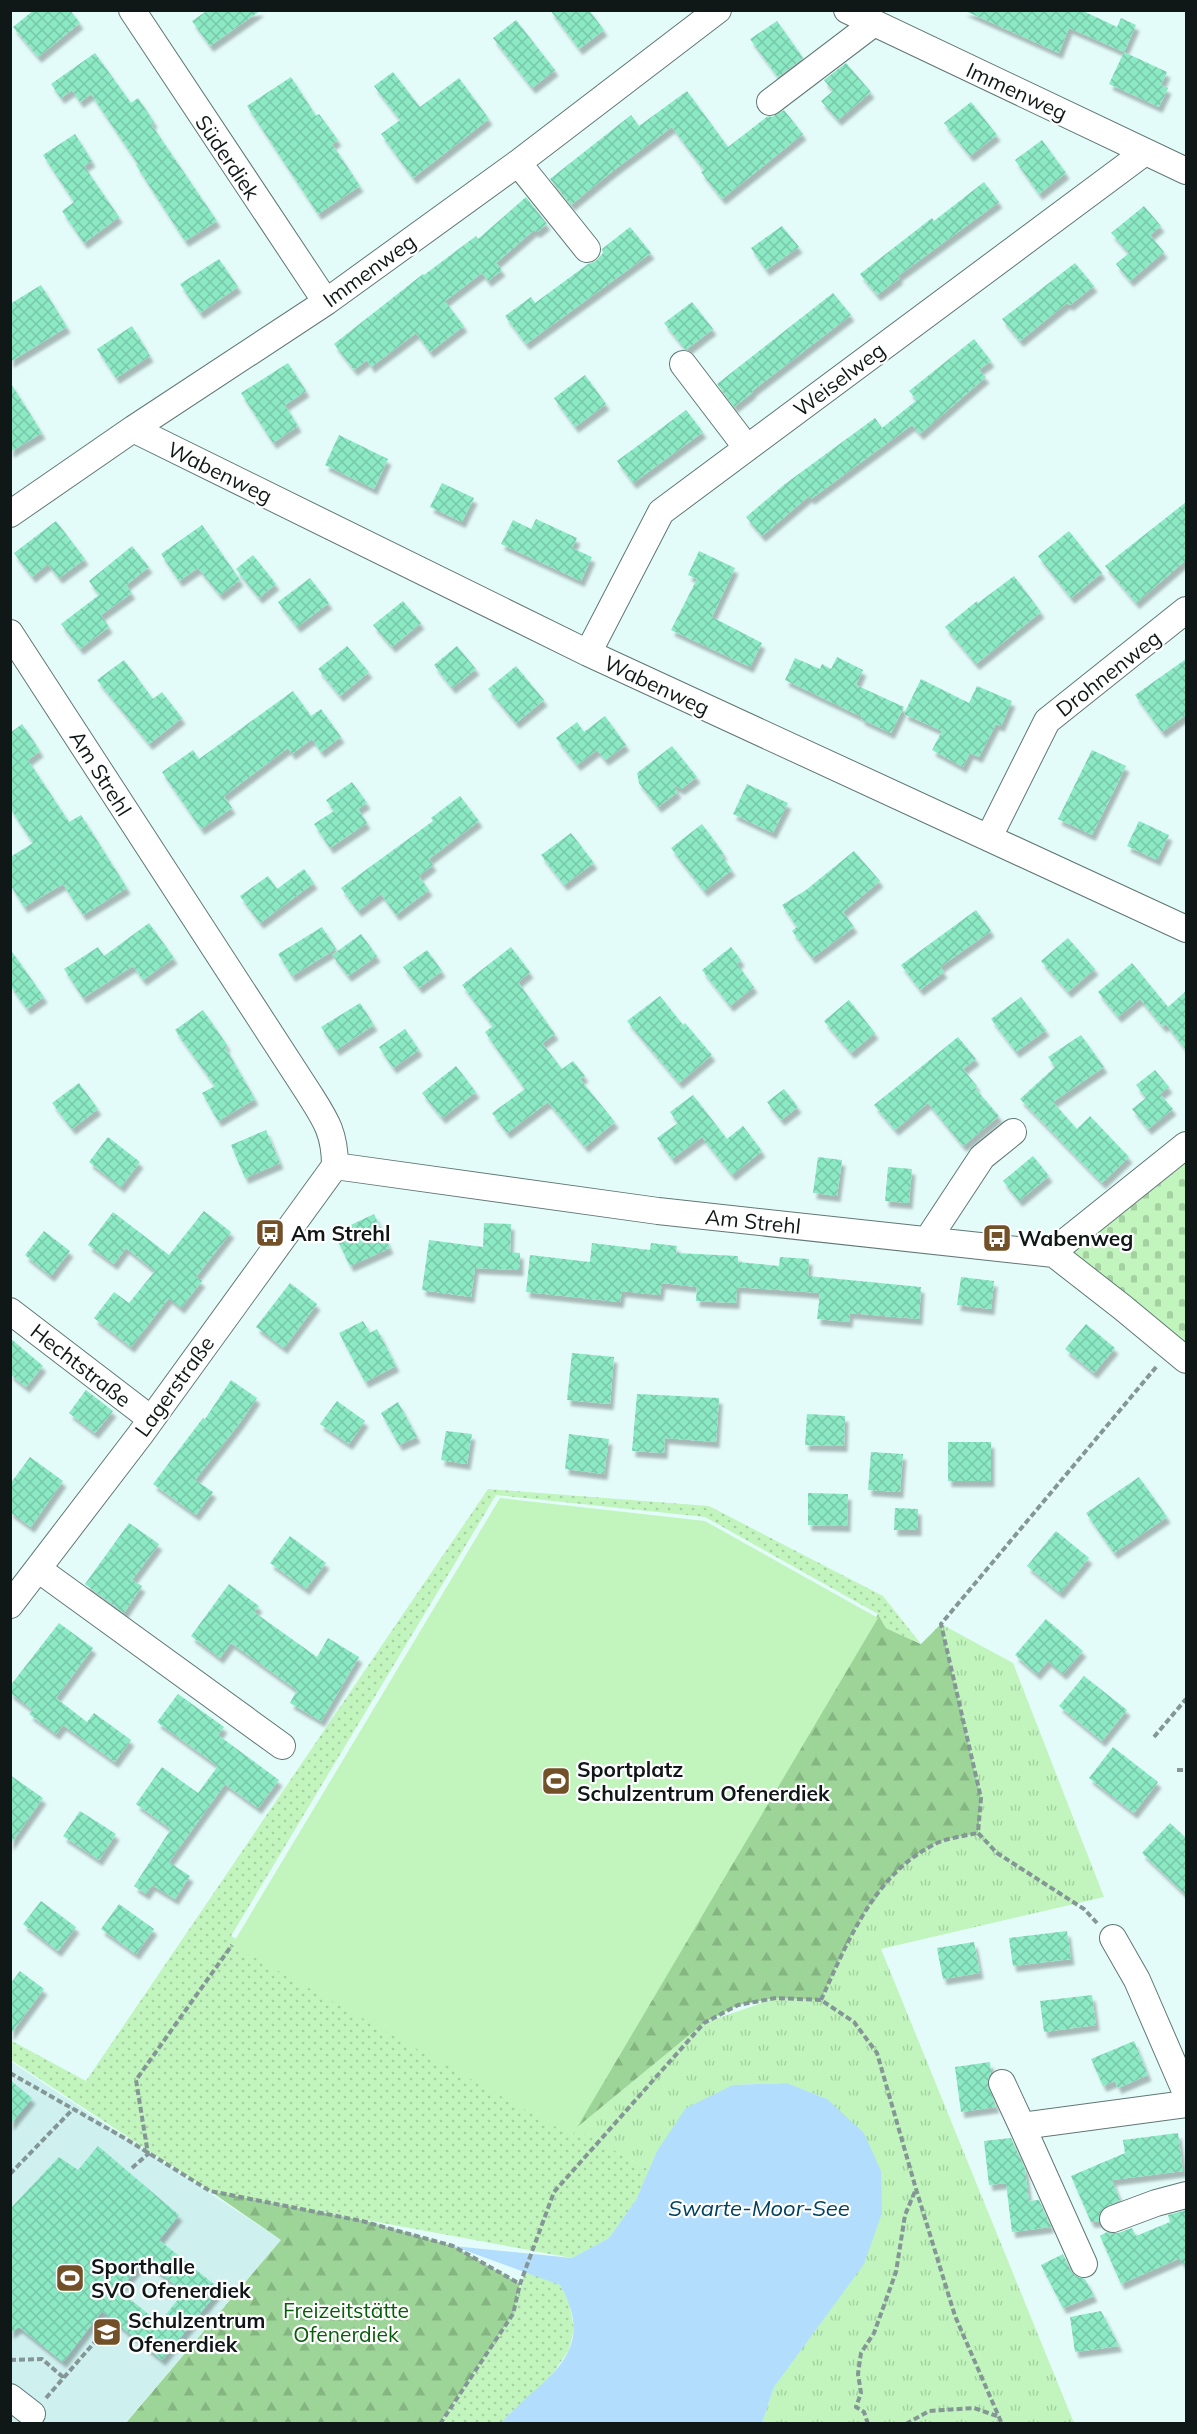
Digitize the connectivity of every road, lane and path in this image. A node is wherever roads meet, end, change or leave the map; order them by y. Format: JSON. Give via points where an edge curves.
{"nodes":[{"id":1,"x":132,"y":10,"type":"edge"},
{"id":2,"x":718,"y":10,"type":"edge"},
{"id":3,"x":847,"y":10,"type":"edge"},
{"id":4,"x":874,"y":23,"type":"junction"},
{"id":5,"x":770,"y":102,"type":"dead end"},
{"id":6,"x":1145,"y":152,"type":"junction"},
{"id":7,"x":518,"y":163,"type":"junction"},
{"id":8,"x":1186,"y":171,"type":"edge"},
{"id":9,"x":587,"y":249,"type":"dead end"},
{"id":10,"x":326,"y":302,"type":"junction"},
{"id":11,"x":683,"y":364,"type":"dead end"},
{"id":12,"x":133,"y":429,"type":"junction"},
{"id":13,"x":747,"y":448,"type":"junction"},
{"id":14,"x":10,"y":514,"type":"edge"},
{"id":15,"x":1186,"y":610,"type":"edge"},
{"id":16,"x":10,"y":633,"type":"edge"},
{"id":17,"x":588,"y":653,"type":"junction"},
{"id":18,"x":989,"y":837,"type":"junction"},
{"id":19,"x":1186,"y":929,"type":"edge"},
{"id":20,"x":1013,"y":1132,"type":"dead end"},
{"id":21,"x":1186,"y":1145,"type":"edge"},
{"id":22,"x":335,"y":1166,"type":"junction"},
{"id":23,"x":928,"y":1239,"type":"junction"},
{"id":24,"x":1054,"y":1254,"type":"junction"},
{"id":25,"x":10,"y":1311,"type":"edge"},
{"id":26,"x":1178,"y":1353,"type":"edge"},
{"id":27,"x":151,"y":1419,"type":"junction"},
{"id":28,"x":38,"y":1569,"type":"junction"},
{"id":29,"x":10,"y":1605,"type":"edge"},
{"id":30,"x":1186,"y":1699,"type":"edge"},
{"id":31,"x":1154,"y":1737,"type":"dead end"},
{"id":32,"x":282,"y":1746,"type":"dead end"},
{"id":33,"x":1177,"y":1770,"type":"dead end"},
{"id":34,"x":1186,"y":1770,"type":"edge"},
{"id":35,"x":978,"y":1833,"type":"junction"},
{"id":36,"x":1113,"y":1938,"type":"joint"},
{"id":37,"x":232,"y":1945,"type":"dead end"},
{"id":38,"x":821,"y":2000,"type":"junction"},
{"id":39,"x":10,"y":2073,"type":"edge"},
{"id":40,"x":1002,"y":2083,"type":"dead end"},
{"id":41,"x":1186,"y":2093,"type":"edge"},
{"id":42,"x":1186,"y":2104,"type":"edge"},
{"id":43,"x":73,"y":2109,"type":"junction"},
{"id":44,"x":1022,"y":2126,"type":"junction"},
{"id":45,"x":148,"y":2154,"type":"junction"},
{"id":46,"x":132,"y":2168,"type":"dead end"},
{"id":47,"x":10,"y":2174,"type":"edge"},
{"id":48,"x":916,"y":2189,"type":"junction"},
{"id":49,"x":1186,"y":2195,"type":"edge"},
{"id":50,"x":1113,"y":2219,"type":"dead end"},
{"id":51,"x":1084,"y":2264,"type":"dead end"},
{"id":52,"x":520,"y":2284,"type":"junction"},
{"id":53,"x":100,"y":2336,"type":"dead end"},
{"id":54,"x":10,"y":2360,"type":"edge"},
{"id":55,"x":64,"y":2378,"type":"junction"},
{"id":56,"x":10,"y":2397,"type":"edge"},
{"id":57,"x":33,"y":2414,"type":"joint"},
{"id":58,"x":998,"y":2416,"type":"junction"},
{"id":59,"x":440,"y":2424,"type":"edge"},
{"id":60,"x":868,"y":2424,"type":"edge"},
{"id":61,"x":906,"y":2424,"type":"edge"},
{"id":62,"x":1002,"y":2424,"type":"edge"}],
"edges":[{"from":1,"to":10,"type":"street","name":"Süderdiek"},
{"from":2,"to":7,"type":"street","name":"Immenweg"},
{"from":3,"to":4,"type":"street","name":"Immenweg"},
{"from":4,"to":5,"type":"street"},
{"from":4,"to":6,"type":"street","name":"Immenweg"},
{"from":6,"to":8,"type":"street","name":"Immenweg"},
{"from":6,"to":13,"type":"street","name":"Weiselweg"},
{"from":7,"to":9,"type":"street"},
{"from":7,"to":10,"type":"street","name":"Immenweg"},
{"from":10,"to":12,"type":"street","name":"Immenweg"},
{"from":11,"to":13,"type":"street"},
{"from":12,"to":14,"type":"street","name":"Immenweg"},
{"from":12,"to":17,"type":"street","name":"Wabenweg"},
{"from":13,"to":17,"type":"street","name":"Weiselweg","via":[[661,512]]},
{"from":15,"to":18,"type":"street","name":"Drohnenweg","via":[[1047,721]]},
{"from":16,"to":22,"type":"street","name":"Am Strehl","via":[[326,1121],[335,1144]]},
{"from":17,"to":18,"type":"street","name":"Wabenweg"},
{"from":18,"to":19,"type":"street","name":"Wabenweg"},
{"from":20,"to":23,"type":"street","via":[[982,1157]]},
{"from":21,"to":24,"type":"street","via":[[1060,1245]]},
{"from":22,"to":23,"type":"street","name":"Am Strehl","via":[[658,1211]]},
{"from":22,"to":27,"type":"street","name":"Lagerstraße"},
{"from":23,"to":24,"type":"street","name":"Am Strehl"},
{"from":24,"to":26,"type":"street"},
{"from":25,"to":27,"type":"street","name":"Hechtstraße"},
{"from":26,"to":35,"type":"path","via":[[1161,1361],[941,1624],[981,1798]]},
{"from":27,"to":28,"type":"street","name":"Lagerstraße"},
{"from":28,"to":29,"type":"street","name":"Lagerstraße"},
{"from":28,"to":32,"type":"street"},
{"from":30,"to":31,"type":"path"},
{"from":33,"to":34,"type":"path"},
{"from":35,"to":36,"type":"path","via":[[997,1853],[1084,1909]]},
{"from":35,"to":38,"type":"path","via":[[934,1844],[898,1868],[855,1925]]},
{"from":36,"to":41,"type":"street","via":[[1137,1980]]},
{"from":37,"to":45,"type":"path","via":[[136,2080]]},
{"from":38,"to":48,"type":"path","via":[[854,2022],[877,2053]]},
{"from":38,"to":52,"type":"path","via":[[776,1998],[738,2006],[704,2023],[554,2192]]},
{"from":39,"to":43,"type":"path"},
{"from":40,"to":44,"type":"street"},
{"from":42,"to":44,"type":"street"},
{"from":43,"to":45,"type":"path"},
{"from":43,"to":47,"type":"path"},
{"from":44,"to":51,"type":"street"},
{"from":45,"to":46,"type":"path"},
{"from":45,"to":52,"type":"path","via":[[210,2191],[362,2220],[453,2246]]},
{"from":48,"to":58,"type":"path","via":[[955,2316]]},
{"from":48,"to":60,"type":"path","via":[[904,2215],[896,2272],[874,2333],[861,2353],[861,2393],[856,2407],[864,2412]]},
{"from":49,"to":50,"type":"street"},
{"from":52,"to":59,"type":"path","via":[[513,2314]]},
{"from":53,"to":55,"type":"path"},
{"from":54,"to":55,"type":"path","via":[[42,2359]]},
{"from":55,"to":57,"type":"path"},
{"from":56,"to":57,"type":"street"},
{"from":58,"to":61,"type":"path","via":[[974,2408],[929,2411]]},
{"from":58,"to":62,"type":"path"}]}
